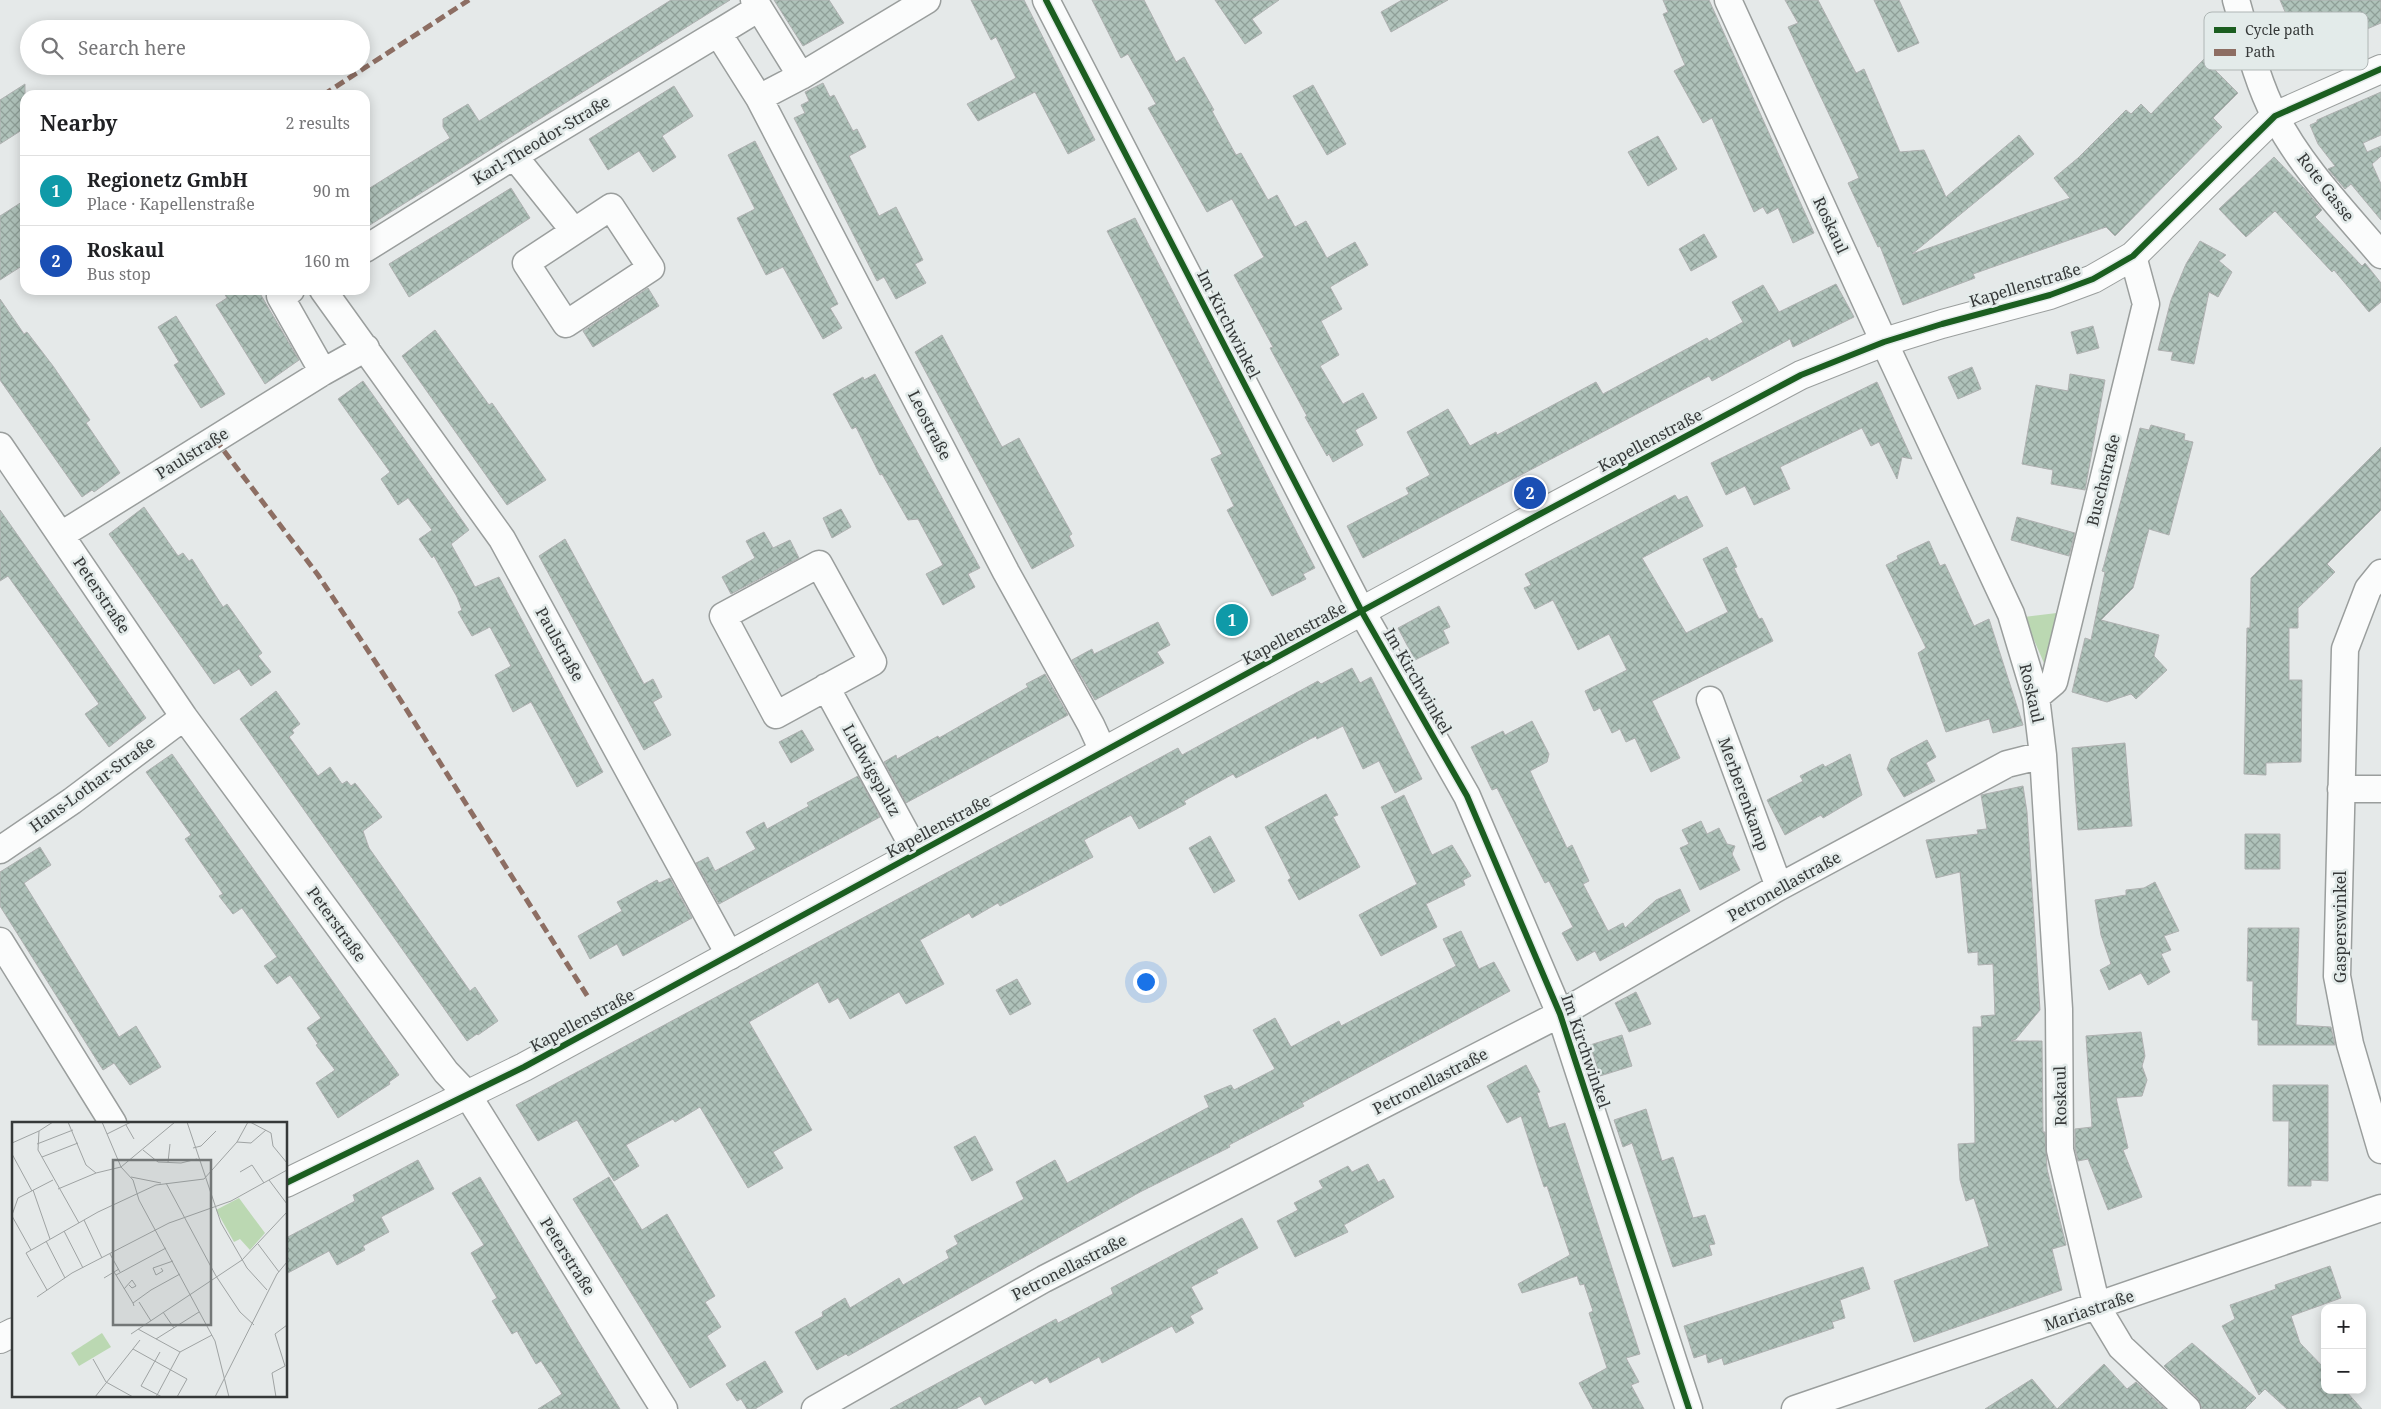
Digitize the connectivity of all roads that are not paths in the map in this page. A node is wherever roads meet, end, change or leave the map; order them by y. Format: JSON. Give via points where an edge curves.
{"nodes":[{"id":1,"x":927,"y":0,"type":"edge"},
{"id":2,"x":1046,"y":0,"type":"edge"},
{"id":3,"x":1728,"y":0,"type":"edge"},
{"id":4,"x":757,"y":4,"type":"edge"},
{"id":5,"x":718,"y":33,"type":"junction"},
{"id":6,"x":2381,"y":69,"type":"edge"},
{"id":7,"x":2256,"y":70,"type":"edge"},
{"id":8,"x":801,"y":76,"type":"junction"},
{"id":9,"x":760,"y":98,"type":"junction"},
{"id":10,"x":2275,"y":116,"type":"junction"},
{"id":11,"x":514,"y":156,"type":"junction"},
{"id":12,"x":574,"y":231,"type":"junction"},
{"id":13,"x":370,"y":246,"type":"edge"},
{"id":14,"x":2381,"y":255,"type":"edge"},
{"id":15,"x":2133,"y":256,"type":"junction"},
{"id":16,"x":282,"y":295,"type":"edge"},
{"id":17,"x":327,"y":295,"type":"edge"},
{"id":18,"x":1884,"y":342,"type":"junction"},
{"id":19,"x":366,"y":348,"type":"junction"},
{"id":20,"x":324,"y":372,"type":"junction"},
{"id":21,"x":0,"y":446,"type":"edge"},
{"id":22,"x":61,"y":535,"type":"junction"},
{"id":23,"x":2381,"y":573,"type":"edge"},
{"id":24,"x":1362,"y":612,"type":"junction"},
{"id":25,"x":826,"y":687,"type":"junction"},
{"id":26,"x":2036,"y":697,"type":"junction"},
{"id":27,"x":1710,"y":700,"type":"dead end"},
{"id":28,"x":184,"y":717,"type":"junction"},
{"id":29,"x":1103,"y":751,"type":"junction"},
{"id":30,"x":2043,"y":755,"type":"junction"},
{"id":31,"x":2341,"y":789,"type":"junction"},
{"id":32,"x":2381,"y":789,"type":"edge"},
{"id":33,"x":0,"y":850,"type":"edge"},
{"id":34,"x":916,"y":852,"type":"junction"},
{"id":35,"x":1779,"y":887,"type":"junction"},
{"id":36,"x":0,"y":941,"type":"edge"},
{"id":37,"x":730,"y":956,"type":"junction"},
{"id":38,"x":1560,"y":1014,"type":"junction"},
{"id":39,"x":467,"y":1094,"type":"junction"},
{"id":40,"x":112,"y":1122,"type":"edge"},
{"id":41,"x":2381,"y":1150,"type":"edge"},
{"id":42,"x":288,"y":1182,"type":"edge"},
{"id":43,"x":2381,"y":1208,"type":"edge"},
{"id":44,"x":2096,"y":1307,"type":"junction"},
{"id":45,"x":12,"y":1333,"type":"edge"},
{"id":46,"x":0,"y":1339,"type":"edge"},
{"id":47,"x":664,"y":1409,"type":"edge"},
{"id":48,"x":815,"y":1409,"type":"edge"},
{"id":49,"x":1689,"y":1409,"type":"edge"},
{"id":50,"x":1796,"y":1409,"type":"edge"},
{"id":51,"x":2187,"y":1409,"type":"edge"}],
"edges":[{"from":1,"to":8,"type":"street"},
{"from":2,"to":24,"type":"street","name":"Im Kirchwinkel"},
{"from":3,"to":18,"type":"street","name":"Roskaul"},
{"from":4,"to":5,"type":"street"},
{"from":4,"to":8,"type":"street"},
{"from":5,"to":9,"type":"street","name":"Leostraße"},
{"from":5,"to":11,"type":"street","name":"Karl-Theodor-Straße"},
{"from":6,"to":10,"type":"street","name":"Kapellenstraße"},
{"from":7,"to":10,"type":"street","name":"Rote Gasse"},
{"from":8,"to":9,"type":"street"},
{"from":9,"to":29,"type":"street","name":"Leostraße","via":[[1006,572]]},
{"from":10,"to":14,"type":"street","name":"Rote Gasse","via":[[2311,171]]},
{"from":10,"to":15,"type":"street","name":"Kapellenstraße"},
{"from":11,"to":12,"type":"street"},
{"from":11,"to":13,"type":"street","name":"Karl-Theodor-Straße"},
{"from":12,"to":12,"type":"street","via":[[526,263],[566,324],[651,268],[611,207]]},
{"from":15,"to":18,"type":"street","name":"Kapellenstraße","via":[[2093,279],[2050,295]]},
{"from":15,"to":26,"type":"street","name":"Buschstraße","via":[[2146,304],[2054,682]]},
{"from":16,"to":20,"type":"street"},
{"from":17,"to":19,"type":"street","name":"Paulstraße"},
{"from":18,"to":24,"type":"street","name":"Kapellenstraße","via":[[1801,375]]},
{"from":18,"to":26,"type":"street","name":"Roskaul","via":[[2011,614]]},
{"from":19,"to":20,"type":"street","name":"Paulstraße"},
{"from":19,"to":37,"type":"street","name":"Paulstraße","via":[[502,539]]},
{"from":20,"to":22,"type":"street","name":"Paulstraße"},
{"from":21,"to":22,"type":"street","name":"Peterstraße"},
{"from":22,"to":28,"type":"street","name":"Peterstraße"},
{"from":23,"to":31,"type":"street","name":"Gasperswinkel","via":[[2368,589],[2345,649]]},
{"from":24,"to":29,"type":"street","name":"Kapellenstraße"},
{"from":24,"to":38,"type":"street","name":"Im Kirchwinkel","via":[[1468,796]]},
{"from":25,"to":25,"type":"street","via":[[776,715],[723,616],[819,564],[873,662]]},
{"from":25,"to":34,"type":"street","name":"Ludwigsplatz"},
{"from":26,"to":30,"type":"street","name":"Roskaul"},
{"from":27,"to":35,"type":"street","name":"Merberenkamp"},
{"from":28,"to":33,"type":"street","name":"Hans-Lothar-Straße"},
{"from":28,"to":39,"type":"street","name":"Peterstraße","via":[[446,1072]]},
{"from":29,"to":34,"type":"street","name":"Kapellenstraße"},
{"from":30,"to":35,"type":"street","name":"Petronellastraße","via":[[2007,764]]},
{"from":30,"to":44,"type":"street","name":"Roskaul","via":[[2059,1009],[2060,1150]]},
{"from":31,"to":32,"type":"street"},
{"from":31,"to":41,"type":"street","name":"Gasperswinkel","via":[[2337,976],[2350,1044]]},
{"from":34,"to":37,"type":"street","name":"Kapellenstraße"},
{"from":35,"to":38,"type":"street","name":"Petronellastraße"},
{"from":36,"to":40,"type":"street"},
{"from":37,"to":39,"type":"street","name":"Kapellenstraße","via":[[524,1067]]},
{"from":38,"to":48,"type":"street","name":"Petronellastraße","via":[[1037,1283]]},
{"from":38,"to":49,"type":"street","name":"Im Kirchwinkel"},
{"from":39,"to":42,"type":"street","name":"Kapellenstraße"},
{"from":39,"to":47,"type":"street","name":"Peterstraße"},
{"from":43,"to":44,"type":"street","name":"Mariastraße"},
{"from":44,"to":50,"type":"street","name":"Mariastraße"},
{"from":44,"to":51,"type":"street","name":"Roskaul","via":[[2121,1347]]},
{"from":45,"to":46,"type":"street"}]}
